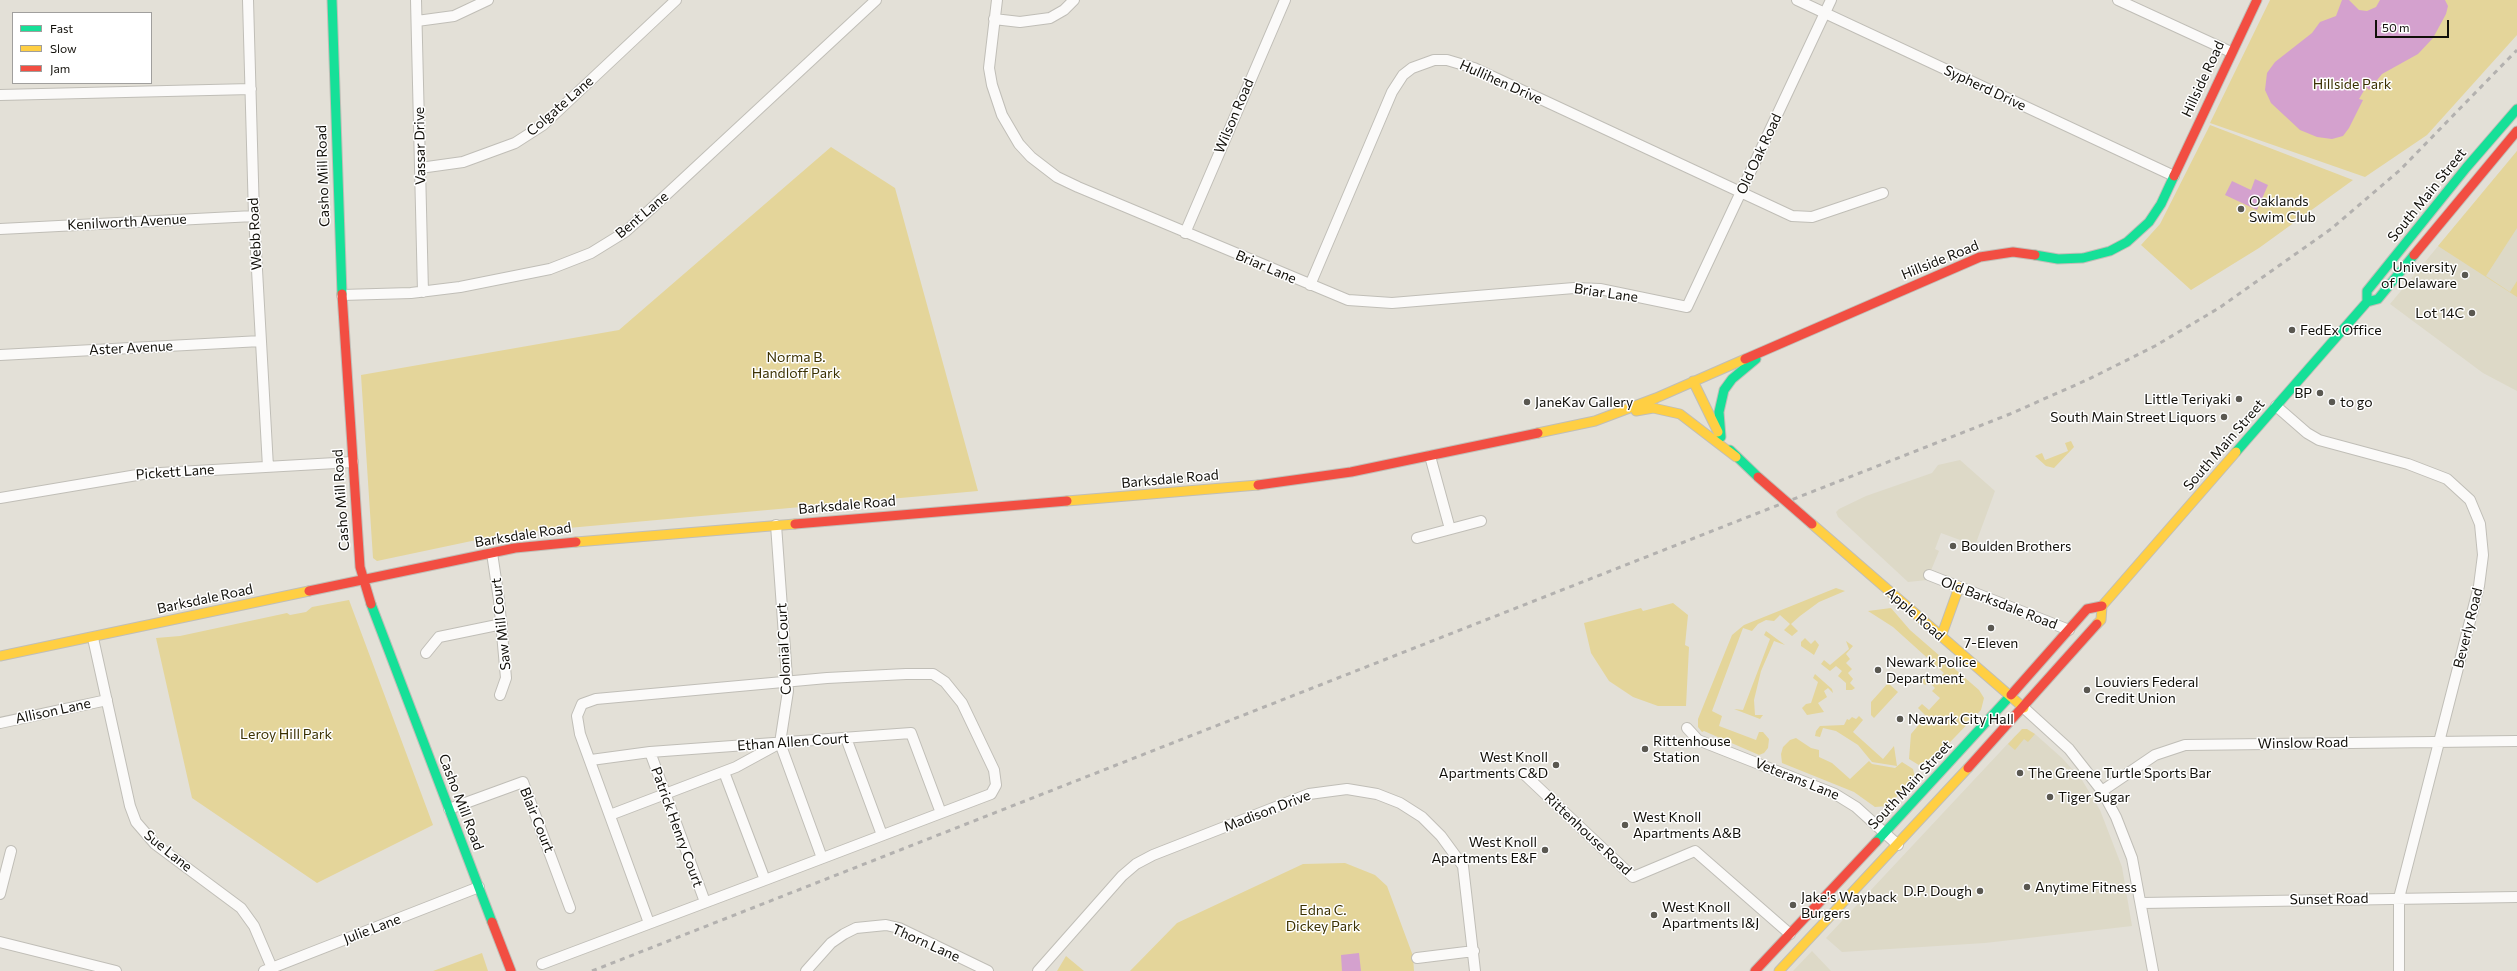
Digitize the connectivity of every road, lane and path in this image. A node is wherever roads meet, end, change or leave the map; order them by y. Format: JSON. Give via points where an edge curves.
{"nodes":[{"id":1,"x":248,"y":0,"type":"edge"},
{"id":2,"x":332,"y":0,"type":"edge"},
{"id":3,"x":416,"y":0,"type":"edge"},
{"id":4,"x":488,"y":0,"type":"edge"},
{"id":5,"x":676,"y":0,"type":"edge"},
{"id":6,"x":876,"y":0,"type":"edge"},
{"id":7,"x":997,"y":0,"type":"edge"},
{"id":8,"x":1074,"y":0,"type":"edge"},
{"id":9,"x":1285,"y":0,"type":"edge"},
{"id":10,"x":1797,"y":0,"type":"edge"},
{"id":11,"x":1831,"y":0,"type":"edge"},
{"id":12,"x":2118,"y":0,"type":"edge"},
{"id":13,"x":2257,"y":0,"type":"edge"},
{"id":14,"x":1825,"y":13,"type":"junction"},
{"id":15,"x":994,"y":19,"type":"junction"},
{"id":16,"x":417,"y":21,"type":"junction"},
{"id":17,"x":2230,"y":52,"type":"junction"},
{"id":18,"x":251,"y":89,"type":"junction"},
{"id":19,"x":0,"y":95,"type":"edge"},
{"id":20,"x":2516,"y":114,"type":"edge"},
{"id":21,"x":2517,"y":132,"type":"edge"},
{"id":22,"x":420,"y":168,"type":"junction"},
{"id":23,"x":2174,"y":176,"type":"junction"},
{"id":24,"x":1740,"y":193,"type":"junction"},
{"id":25,"x":1883,"y":193,"type":"dead end"},
{"id":26,"x":254,"y":216,"type":"junction"},
{"id":27,"x":0,"y":229,"type":"edge"},
{"id":28,"x":1185,"y":233,"type":"junction"},
{"id":29,"x":1310,"y":285,"type":"junction"},
{"id":30,"x":423,"y":292,"type":"junction"},
{"id":31,"x":342,"y":295,"type":"junction"},
{"id":32,"x":2366,"y":302,"type":"junction"},
{"id":33,"x":1687,"y":307,"type":"joint"},
{"id":34,"x":261,"y":341,"type":"junction"},
{"id":35,"x":1777,"y":344,"type":"junction"},
{"id":36,"x":0,"y":355,"type":"edge"},
{"id":37,"x":1693,"y":381,"type":"junction"},
{"id":38,"x":2276,"y":406,"type":"junction"},
{"id":39,"x":1608,"y":417,"type":"junction"},
{"id":40,"x":1721,"y":437,"type":"junction"},
{"id":41,"x":1430,"y":456,"type":"junction"},
{"id":42,"x":1736,"y":457,"type":"junction"},
{"id":43,"x":353,"y":462,"type":"junction"},
{"id":44,"x":268,"y":467,"type":"junction"},
{"id":45,"x":0,"y":498,"type":"edge"},
{"id":46,"x":1481,"y":521,"type":"dead end"},
{"id":47,"x":776,"y":525,"type":"junction"},
{"id":48,"x":1450,"y":529,"type":"junction"},
{"id":49,"x":1418,"y":538,"type":"dead end"},
{"id":50,"x":492,"y":553,"type":"junction"},
{"id":51,"x":1929,"y":575,"type":"dead end"},
{"id":52,"x":363,"y":580,"type":"junction"},
{"id":53,"x":1959,"y":587,"type":"junction"},
{"id":54,"x":2102,"y":606,"type":"junction"},
{"id":55,"x":502,"y":624,"type":"junction"},
{"id":56,"x":2069,"y":630,"type":"junction"},
{"id":57,"x":1941,"y":637,"type":"junction"},
{"id":58,"x":93,"y":638,"type":"junction"},
{"id":59,"x":426,"y":653,"type":"dead end"},
{"id":60,"x":0,"y":656,"type":"edge"},
{"id":61,"x":788,"y":682,"type":"junction"},
{"id":62,"x":500,"y":695,"type":"dead end"},
{"id":63,"x":2010,"y":696,"type":"junction"},
{"id":64,"x":107,"y":700,"type":"junction"},
{"id":65,"x":2024,"y":708,"type":"junction"},
{"id":66,"x":0,"y":723,"type":"edge"},
{"id":67,"x":1687,"y":728,"type":"dead end"},
{"id":68,"x":846,"y":738,"type":"junction"},
{"id":69,"x":2517,"y":741,"type":"edge"},
{"id":70,"x":2439,"y":742,"type":"junction"},
{"id":71,"x":780,"y":743,"type":"junction"},
{"id":72,"x":650,"y":752,"type":"junction"},
{"id":73,"x":591,"y":760,"type":"junction"},
{"id":74,"x":724,"y":772,"type":"junction"},
{"id":75,"x":1524,"y":774,"type":"dead end"},
{"id":76,"x":2102,"y":791,"type":"junction"},
{"id":77,"x":665,"y":794,"type":"junction"},
{"id":78,"x":449,"y":809,"type":"junction"},
{"id":79,"x":941,"y":813,"type":"junction"},
{"id":80,"x":610,"y":815,"type":"junction"},
{"id":81,"x":1885,"y":832,"type":"junction"},
{"id":82,"x":882,"y":835,"type":"junction"},
{"id":83,"x":1898,"y":844,"type":"junction"},
{"id":84,"x":11,"y":851,"type":"dead end"},
{"id":85,"x":822,"y":858,"type":"junction"},
{"id":86,"x":765,"y":880,"type":"junction"},
{"id":87,"x":479,"y":888,"type":"junction"},
{"id":88,"x":0,"y":894,"type":"edge"},
{"id":89,"x":2517,"y":897,"type":"edge"},
{"id":90,"x":2399,"y":898,"type":"junction"},
{"id":91,"x":705,"y":902,"type":"junction"},
{"id":92,"x":2142,"y":903,"type":"junction"},
{"id":93,"x":570,"y":908,"type":"dead end"},
{"id":94,"x":1806,"y":917,"type":"junction"},
{"id":95,"x":649,"y":923,"type":"junction"},
{"id":96,"x":1790,"y":934,"type":"junction"},
{"id":97,"x":1807,"y":941,"type":"junction"},
{"id":98,"x":0,"y":942,"type":"edge"},
{"id":99,"x":1474,"y":951,"type":"junction"},
{"id":100,"x":1417,"y":958,"type":"dead end"},
{"id":101,"x":1790,"y":960,"type":"junction"},
{"id":102,"x":542,"y":964,"type":"dead end"},
{"id":103,"x":268,"y":970,"type":"edge"},
{"id":104,"x":116,"y":971,"type":"edge"},
{"id":105,"x":511,"y":971,"type":"edge"},
{"id":106,"x":806,"y":971,"type":"edge"},
{"id":107,"x":988,"y":971,"type":"edge"},
{"id":108,"x":1038,"y":971,"type":"edge"},
{"id":109,"x":1475,"y":971,"type":"edge"},
{"id":110,"x":1755,"y":971,"type":"edge"},
{"id":111,"x":1779,"y":971,"type":"edge"},
{"id":112,"x":2153,"y":971,"type":"edge"},
{"id":113,"x":2399,"y":971,"type":"edge"}],
"edges":[{"from":1,"to":18,"type":"street","name":"Webb Road"},
{"from":2,"to":31,"type":"street","name":"Casho Mill Road"},
{"from":3,"to":16,"type":"street","name":"Vassar Drive"},
{"from":4,"to":16,"type":"street","via":[[454,16]]},
{"from":5,"to":22,"type":"street","name":"Colgate Lane","via":[[543,125],[515,143],[463,162]]},
{"from":6,"to":30,"type":"street","name":"Bent Lane","via":[[654,207],[609,243],[576,260],[550,269]]},
{"from":7,"to":15,"type":"street","name":"Briar Lane"},
{"from":8,"to":15,"type":"street","via":[[1050,18],[1020,22]]},
{"from":9,"to":28,"type":"street","name":"Wilson Road"},
{"from":10,"to":14,"type":"street","name":"Sypherd Drive"},
{"from":11,"to":14,"type":"street","name":"Old Oak Road"},
{"from":12,"to":17,"type":"street"},
{"from":13,"to":17,"type":"street","name":"Hillside Road"},
{"from":14,"to":23,"type":"street","name":"Sypherd Drive"},
{"from":14,"to":24,"type":"street","name":"Old Oak Road"},
{"from":15,"to":28,"type":"street","name":"Briar Lane","via":[[990,51],[992,85],[1009,129],[1031,157],[1064,181]]},
{"from":16,"to":22,"type":"street","name":"Vassar Drive"},
{"from":17,"to":23,"type":"street","name":"Hillside Road"},
{"from":18,"to":19,"type":"street"},
{"from":18,"to":26,"type":"street","name":"Webb Road"},
{"from":20,"to":32,"type":"street","name":"South Main Street","via":[[2466,168],[2367,291]]},
{"from":21,"to":32,"type":"street","name":"South Main Street","via":[[2378,299]]},
{"from":22,"to":30,"type":"street","name":"Vassar Drive"},
{"from":23,"to":35,"type":"street","name":"Hillside Road","via":[[2149,222],[2127,242],[2110,251],[2071,259],[2013,252],[1980,257]]},
{"from":24,"to":25,"type":"street","name":"Hullihen Drive","via":[[1803,218]]},
{"from":24,"to":29,"type":"street","name":"Hullihen Drive","via":[[1474,68],[1447,60],[1422,63],[1404,75],[1392,92]]},
{"from":24,"to":33,"type":"street","name":"Old Oak Road"},
{"from":26,"to":27,"type":"street","name":"Kenilworth Avenue"},
{"from":26,"to":34,"type":"street","name":"Webb Road"},
{"from":28,"to":29,"type":"street","name":"Briar Lane"},
{"from":29,"to":33,"type":"street","name":"Briar Lane","via":[[1348,300],[1376,303],[1574,288],[1600,290]]},
{"from":30,"to":31,"type":"street","name":"Bent Lane"},
{"from":31,"to":43,"type":"street","name":"Casho Mill Road"},
{"from":32,"to":38,"type":"street","name":"South Main Street"},
{"from":34,"to":36,"type":"street","name":"Aster Avenue"},
{"from":34,"to":44,"type":"street","name":"Webb Road"},
{"from":35,"to":37,"type":"street","name":"Hillside Road"},
{"from":35,"to":40,"type":"street","via":[[1732,379],[1724,390],[1719,407]]},
{"from":37,"to":39,"type":"street","name":"Barksdale Road"},
{"from":37,"to":40,"type":"street","name":"Apple Road"},
{"from":38,"to":54,"type":"street","name":"South Main Street"},
{"from":38,"to":70,"type":"street","name":"Beverly Road","via":[[2319,440],[2399,461],[2441,476],[2463,492],[2475,508],[2483,548],[2481,577]]},
{"from":39,"to":41,"type":"street","name":"Barksdale Road","via":[[1554,431]]},
{"from":39,"to":42,"type":"street","via":[[1653,408],[1680,414]]},
{"from":40,"to":42,"type":"street","name":"Apple Road"},
{"from":41,"to":47,"type":"street","name":"Barksdale Road","via":[[1324,476],[1236,488]]},
{"from":41,"to":48,"type":"street"},
{"from":42,"to":57,"type":"street","name":"Apple Road","bridge":true},
{"from":43,"to":44,"type":"street","name":"Pickett Lane"},
{"from":43,"to":52,"type":"street","name":"Casho Mill Road"},
{"from":44,"to":45,"type":"street","name":"Pickett Lane","via":[[126,476]]},
{"from":46,"to":48,"type":"street"},
{"from":47,"to":50,"type":"street","name":"Barksdale Road","via":[[553,543]]},
{"from":47,"to":61,"type":"street","name":"Colonial Court"},
{"from":48,"to":49,"type":"street"},
{"from":50,"to":52,"type":"street","name":"Barksdale Road"},
{"from":50,"to":55,"type":"street","name":"Saw Mill Court"},
{"from":51,"to":53,"type":"street","name":"Old Barksdale Road"},
{"from":52,"to":58,"type":"street","name":"Barksdale Road"},
{"from":52,"to":78,"type":"street","name":"Casho Mill Road"},
{"from":53,"to":56,"type":"street","name":"Old Barksdale Road"},
{"from":53,"to":57,"type":"street"},
{"from":54,"to":56,"type":"street","name":"South Main Street","via":[[2087,609]]},
{"from":54,"to":65,"type":"street","name":"South Main Street","via":[[2101,620]]},
{"from":55,"to":59,"type":"street","via":[[439,637]]},
{"from":55,"to":62,"type":"street","name":"Saw Mill Court","via":[[506,678]]},
{"from":56,"to":63,"type":"street","name":"South Main Street"},
{"from":57,"to":63,"type":"street","name":"Apple Road"},
{"from":58,"to":60,"type":"street","name":"Barksdale Road"},
{"from":58,"to":64,"type":"street","name":"Sue Lane"},
{"from":61,"to":71,"type":"street","name":"Colonial Court","via":[[787,708]]},
{"from":61,"to":73,"type":"street","via":[[587,701],[578,710],[578,724]]},
{"from":61,"to":79,"type":"street","via":[[906,674],[933,674],[945,682],[962,703],[994,770],[996,785],[991,794]]},
{"from":63,"to":65,"type":"street","name":"Apple Road"},
{"from":63,"to":81,"type":"street","name":"South Main Street"},
{"from":64,"to":66,"type":"street","name":"Allison Lane"},
{"from":64,"to":103,"type":"street","name":"Sue Lane","via":[[130,806],[136,822],[155,844],[241,908],[254,926]]},
{"from":65,"to":76,"type":"street","name":"Apple Road","via":[[2069,749]]},
{"from":65,"to":83,"type":"street","name":"South Main Street"},
{"from":67,"to":81,"type":"street","name":"Veterans Lane","via":[[1698,740],[1835,794],[1856,806]]},
{"from":68,"to":71,"type":"street","name":"Ethan Allen Court"},
{"from":68,"to":79,"type":"street","name":"Ethan Allen Court","via":[[911,733]]},
{"from":68,"to":82,"type":"street"},
{"from":69,"to":70,"type":"street","name":"Winslow Road"},
{"from":70,"to":76,"type":"street","name":"Winslow Road","via":[[2185,745],[2155,755]]},
{"from":70,"to":90,"type":"street","name":"Beverly Road"},
{"from":71,"to":72,"type":"street","name":"Ethan Allen Court"},
{"from":71,"to":74,"type":"street"},
{"from":71,"to":85,"type":"street"},
{"from":72,"to":73,"type":"street","name":"Ethan Allen Court"},
{"from":72,"to":77,"type":"street","name":"Patrick Henry Court"},
{"from":73,"to":80,"type":"street"},
{"from":74,"to":77,"type":"street"},
{"from":74,"to":86,"type":"street"},
{"from":75,"to":96,"type":"street","name":"Rittenhouse Road","via":[[1634,877],[1695,851]]},
{"from":76,"to":92,"type":"street","name":"Apple Road","via":[[2128,846]]},
{"from":77,"to":80,"type":"street"},
{"from":77,"to":91,"type":"street","name":"Patrick Henry Court"},
{"from":78,"to":87,"type":"street","name":"Casho Mill Road"},
{"from":78,"to":93,"type":"street","name":"Blair Court","via":[[523,782]]},
{"from":79,"to":82,"type":"street"},
{"from":80,"to":95,"type":"street"},
{"from":81,"to":83,"type":"street","name":"Veterans Lane"},
{"from":81,"to":94,"type":"street","name":"South Main Street"},
{"from":82,"to":85,"type":"street"},
{"from":83,"to":97,"type":"street","name":"South Main Street"},
{"from":84,"to":88,"type":"street"},
{"from":85,"to":86,"type":"street"},
{"from":86,"to":91,"type":"street"},
{"from":87,"to":103,"type":"street","name":"Julie Lane"},
{"from":87,"to":105,"type":"street","name":"Casho Mill Road"},
{"from":89,"to":90,"type":"street","name":"Sunset Road"},
{"from":90,"to":92,"type":"street","name":"Sunset Road"},
{"from":90,"to":113,"type":"street","name":"Beverly Road"},
{"from":91,"to":95,"type":"street"},
{"from":92,"to":112,"type":"street","name":"Apple Road"},
{"from":94,"to":96,"type":"street","name":"South Main Street"},
{"from":94,"to":97,"type":"street"},
{"from":95,"to":102,"type":"street"},
{"from":96,"to":101,"type":"street"},
{"from":96,"to":110,"type":"street","name":"South Main Street"},
{"from":97,"to":101,"type":"street","name":"South Main Street"},
{"from":98,"to":104,"type":"street"},
{"from":99,"to":100,"type":"street"},
{"from":99,"to":108,"type":"street","name":"Madison Drive","via":[[1463,866],[1441,836],[1422,817],[1400,803],[1377,794],[1347,789],[1309,794],[1136,864],[1122,876]]},
{"from":99,"to":109,"type":"street","name":"Madison Drive"},
{"from":101,"to":111,"type":"street","name":"South Main Street"},
{"from":106,"to":107,"type":"street","name":"Thorn Lane","via":[[831,943],[844,934],[856,928],[886,925],[899,928]]}]}
